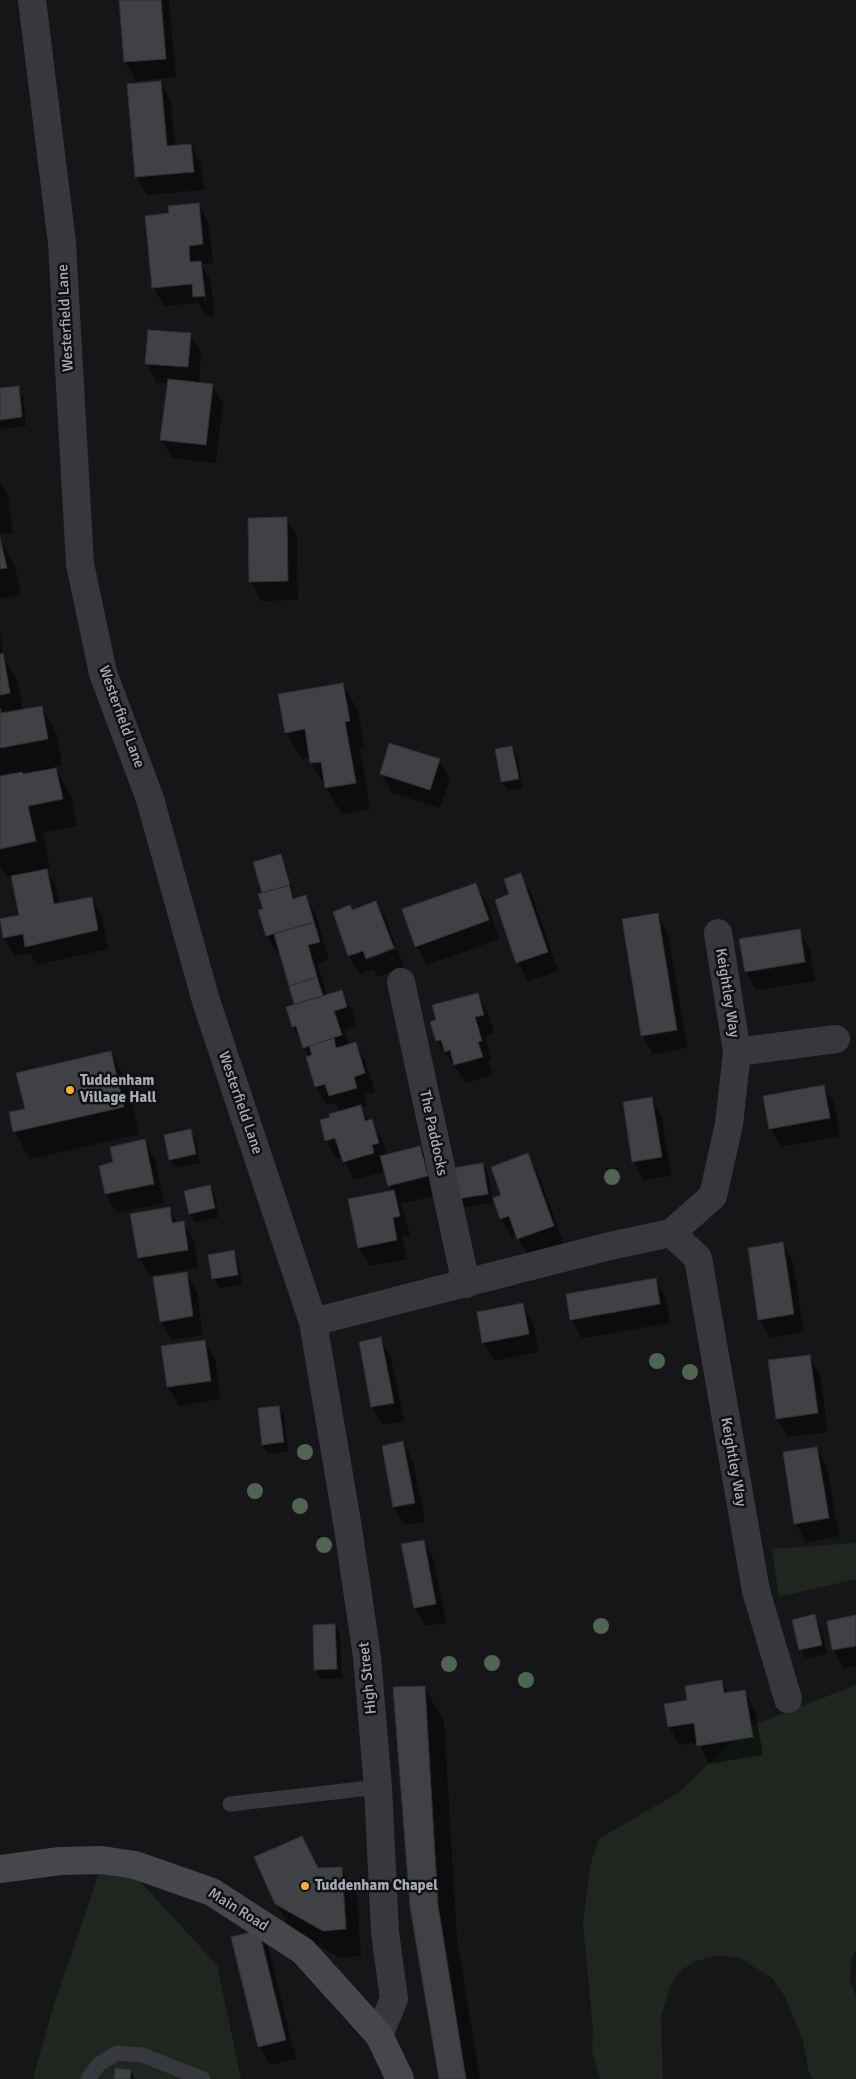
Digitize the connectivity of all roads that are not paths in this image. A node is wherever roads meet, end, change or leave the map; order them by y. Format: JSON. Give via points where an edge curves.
{"nodes":[{"id":1,"x":32,"y":0,"type":"edge"},
{"id":2,"x":718,"y":933,"type":"dead end"},
{"id":3,"x":401,"y":982,"type":"dead end"},
{"id":4,"x":836,"y":1038,"type":"dead end"},
{"id":5,"x":736,"y":1052,"type":"junction"},
{"id":6,"x":671,"y":1233,"type":"junction"},
{"id":7,"x":466,"y":1284,"type":"junction"},
{"id":8,"x":313,"y":1322,"type":"junction"},
{"id":9,"x":788,"y":1699,"type":"dead end"},
{"id":10,"x":378,"y":1787,"type":"junction"},
{"id":11,"x":230,"y":1804,"type":"dead end"},
{"id":12,"x":0,"y":1869,"type":"edge"},
{"id":13,"x":379,"y":2035,"type":"junction"},
{"id":14,"x":88,"y":2079,"type":"edge"},
{"id":15,"x":202,"y":2079,"type":"edge"},
{"id":16,"x":400,"y":2079,"type":"edge"}],
"edges":[{"from":1,"to":8,"type":"street","name":"Westerfield Lane","via":[[62,243],[80,564],[99,655],[150,799],[206,1000]]},
{"from":2,"to":5,"type":"street","name":"Keightley Way"},
{"from":3,"to":7,"type":"street","name":"The Paddocks"},
{"from":4,"to":5,"type":"street","name":"Keightley Way"},
{"from":5,"to":6,"type":"street","name":"Keightley Way","via":[[729,1124],[713,1196]]},
{"from":6,"to":7,"type":"street","name":"Keightley Way"},
{"from":6,"to":9,"type":"street","name":"Keightley Way","via":[[698,1258],[756,1592]]},
{"from":7,"to":8,"type":"street","name":"Keightley Way"},
{"from":8,"to":10,"type":"street","name":"High Street","via":[[367,1657]]},
{"from":10,"to":11,"type":"lane"},
{"from":10,"to":13,"type":"street","name":"High Street","via":[[385,1932],[394,1999]]},
{"from":12,"to":13,"type":"street","name":"Main Road","via":[[60,1861],[102,1860],[135,1865],[212,1892],[303,1951]]},
{"from":13,"to":16,"type":"street","name":"Main Road"},
{"from":14,"to":15,"type":"lane","via":[[99,2064],[117,2053],[142,2055]]}]}
